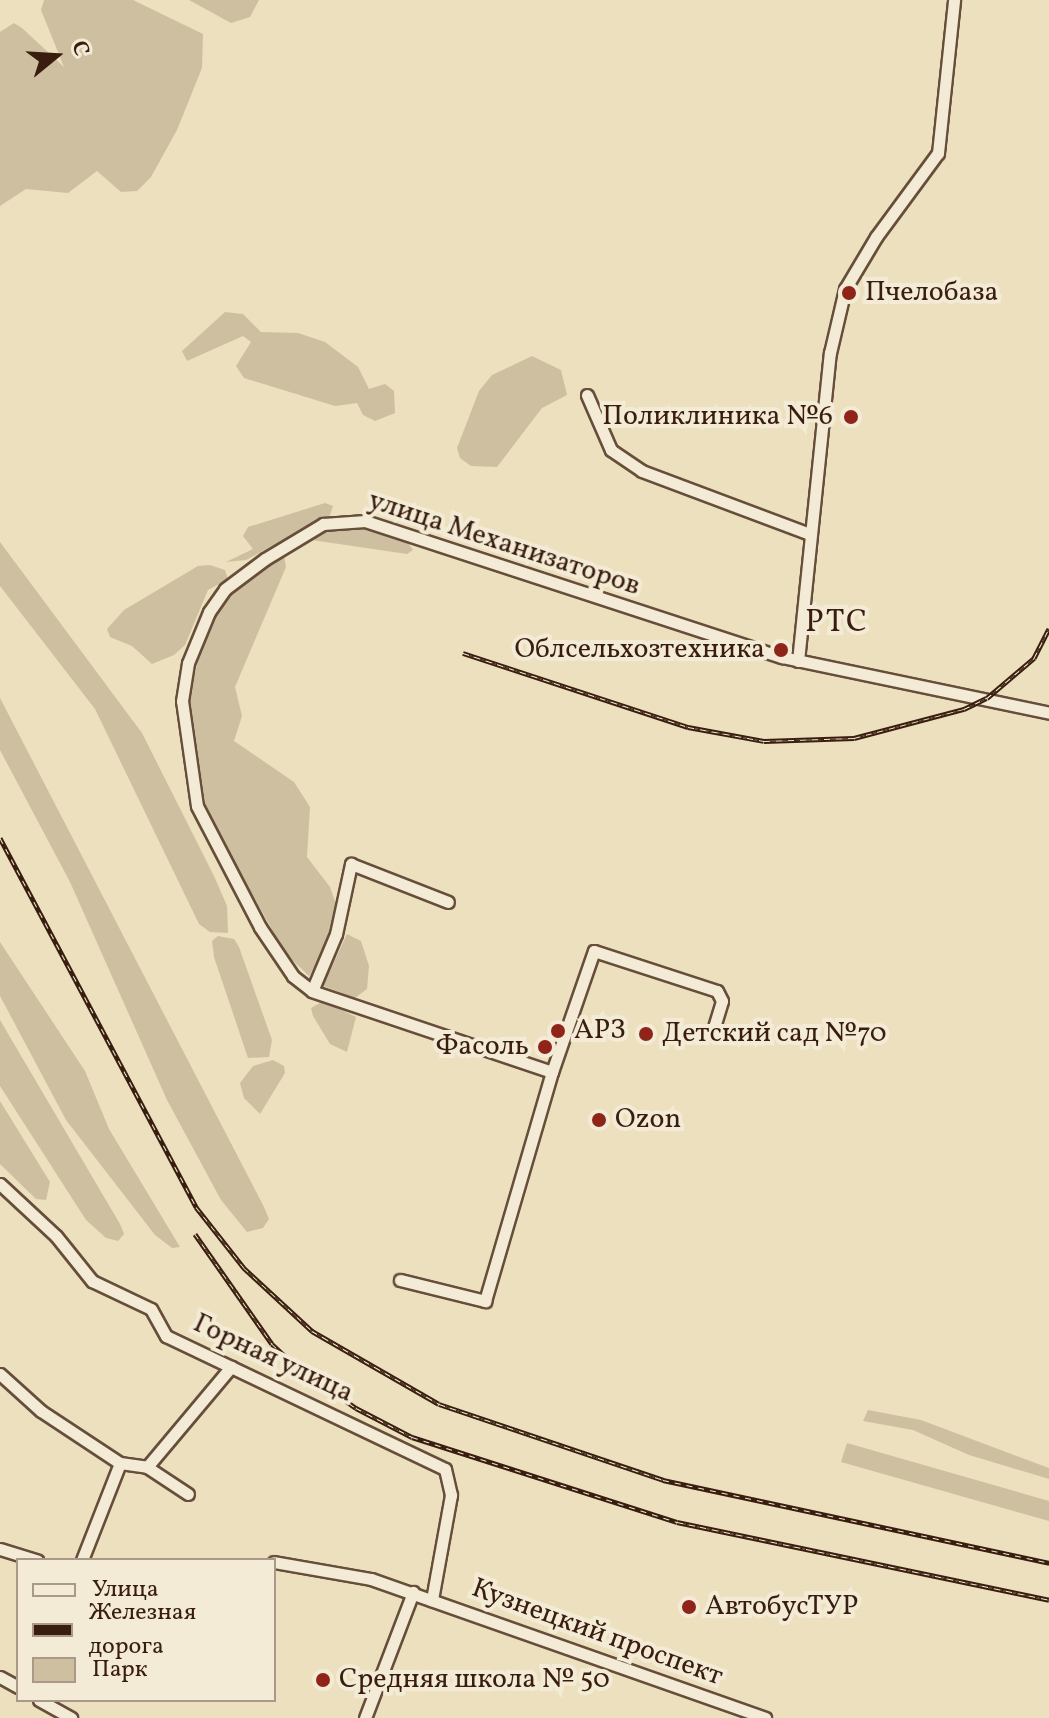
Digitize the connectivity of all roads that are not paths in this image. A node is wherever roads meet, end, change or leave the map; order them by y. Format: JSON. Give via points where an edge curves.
{"nodes":[{"id":1,"x":954,"y":0,"type":"edge"},
{"id":2,"x":587,"y":395,"type":"dead end"},
{"id":3,"x":810,"y":534,"type":"junction"},
{"id":4,"x":798,"y":661,"type":"junction"},
{"id":5,"x":1049,"y":713,"type":"edge"},
{"id":6,"x":448,"y":902,"type":"dead end"},
{"id":7,"x":312,"y":991,"type":"junction"},
{"id":8,"x":714,"y":1027,"type":"dead end"},
{"id":9,"x":552,"y":1072,"type":"junction"},
{"id":10,"x":0,"y":1184,"type":"edge"},
{"id":11,"x":400,"y":1280,"type":"dead end"},
{"id":12,"x":231,"y":1367,"type":"junction"},
{"id":13,"x":0,"y":1374,"type":"edge"},
{"id":14,"x":120,"y":1463,"type":"junction"},
{"id":15,"x":147,"y":1467,"type":"junction"},
{"id":16,"x":188,"y":1494,"type":"dead end"},
{"id":17,"x":0,"y":1549,"type":"edge"},
{"id":18,"x":30,"y":1558,"type":"edge"},
{"id":19,"x":83,"y":1558,"type":"edge"},
{"id":20,"x":276,"y":1562,"type":"edge"},
{"id":21,"x":413,"y":1592,"type":"junction"},
{"id":22,"x":432,"y":1600,"type":"junction"},
{"id":23,"x":43,"y":1702,"type":"edge"},
{"id":24,"x":71,"y":1718,"type":"edge"},
{"id":25,"x":365,"y":1718,"type":"edge"},
{"id":26,"x":765,"y":1718,"type":"edge"}],
"edges":[{"from":1,"to":3,"type":"street","via":[[938,153],[845,289],[830,353]]},
{"from":2,"to":3,"type":"street","via":[[611,450],[642,471]]},
{"from":3,"to":4,"type":"street"},
{"from":4,"to":5,"type":"street","name":"улица Механизаторов"},
{"from":4,"to":7,"type":"street","name":"улица Механизаторов","via":[[365,521],[323,524],[291,541],[225,589],[209,612],[188,663],[183,723],[202,820],[277,955]]},
{"from":6,"to":7,"type":"street","via":[[351,864],[336,934]]},
{"from":7,"to":9,"type":"street"},
{"from":8,"to":9,"type":"street","via":[[721,994],[598,950],[585,970]]},
{"from":9,"to":11,"type":"street","via":[[485,1301]]},
{"from":10,"to":12,"type":"street","name":"Горная улица","via":[[56,1236],[92,1281],[151,1309],[166,1336]]},
{"from":12,"to":15,"type":"street"},
{"from":12,"to":22,"type":"street","name":"Горная улица","via":[[445,1469],[451,1495]]},
{"from":13,"to":14,"type":"street","via":[[41,1411]]},
{"from":14,"to":15,"type":"street"},
{"from":14,"to":19,"type":"street"},
{"from":15,"to":16,"type":"street"},
{"from":17,"to":18,"type":"street"},
{"from":20,"to":21,"type":"street","name":"Кузнецкий проспект","via":[[349,1572]]},
{"from":21,"to":22,"type":"street","name":"Кузнецкий проспект"},
{"from":21,"to":25,"type":"street"},
{"from":22,"to":26,"type":"street","name":"Кузнецкий проспект"},
{"from":23,"to":24,"type":"street"}]}
